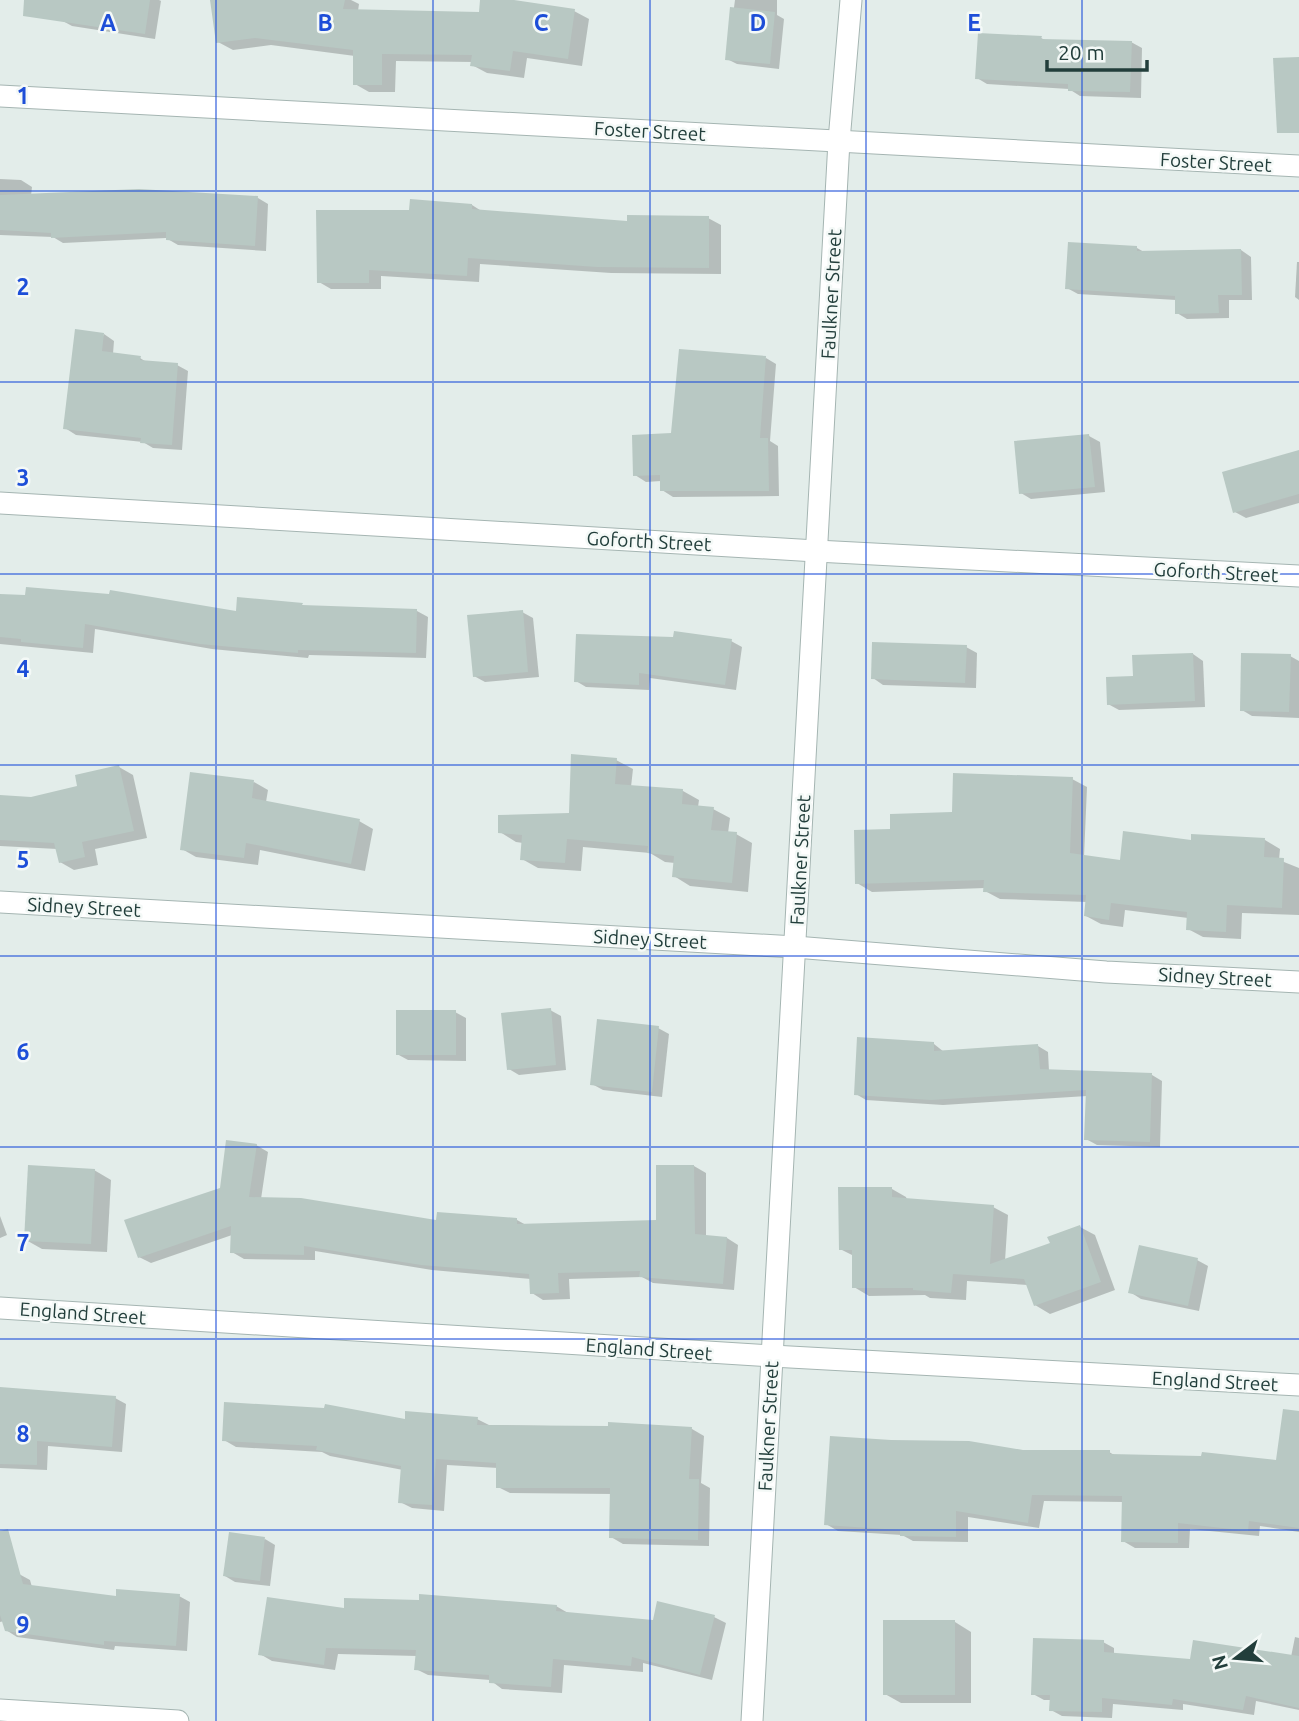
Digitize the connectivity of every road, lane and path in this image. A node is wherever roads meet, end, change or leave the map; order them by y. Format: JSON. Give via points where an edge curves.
{"nodes":[{"id":1,"x":850,"y":0,"type":"edge"},
{"id":2,"x":0,"y":96,"type":"edge"},
{"id":3,"x":839,"y":141,"type":"junction"},
{"id":4,"x":1299,"y":166,"type":"edge"},
{"id":5,"x":0,"y":503,"type":"edge"},
{"id":6,"x":816,"y":551,"type":"junction"},
{"id":7,"x":1299,"y":576,"type":"edge"},
{"id":8,"x":0,"y":902,"type":"edge"},
{"id":9,"x":795,"y":947,"type":"junction"},
{"id":10,"x":1299,"y":982,"type":"edge"},
{"id":11,"x":0,"y":1308,"type":"edge"},
{"id":12,"x":772,"y":1356,"type":"junction"},
{"id":13,"x":1299,"y":1385,"type":"edge"},
{"id":14,"x":0,"y":1710,"type":"edge"},
{"id":15,"x":178,"y":1721,"type":"edge"},
{"id":16,"x":752,"y":1721,"type":"edge"}],
"edges":[{"from":1,"to":3,"type":"street","name":"Faulkner Street"},
{"from":2,"to":3,"type":"street","name":"Foster Street"},
{"from":3,"to":4,"type":"street","name":"Foster Street"},
{"from":3,"to":6,"type":"street","name":"Faulkner Street"},
{"from":5,"to":6,"type":"street","name":"Goforth Street"},
{"from":6,"to":7,"type":"street","name":"Goforth Street"},
{"from":6,"to":9,"type":"street","name":"Faulkner Street"},
{"from":8,"to":9,"type":"street","name":"Sidney Street"},
{"from":9,"to":10,"type":"street","name":"Sidney Street"},
{"from":9,"to":12,"type":"street","name":"Faulkner Street"},
{"from":11,"to":12,"type":"street","name":"England Street"},
{"from":12,"to":13,"type":"street","name":"England Street"},
{"from":12,"to":16,"type":"street","name":"Faulkner Street"},
{"from":14,"to":15,"type":"street"}]}
